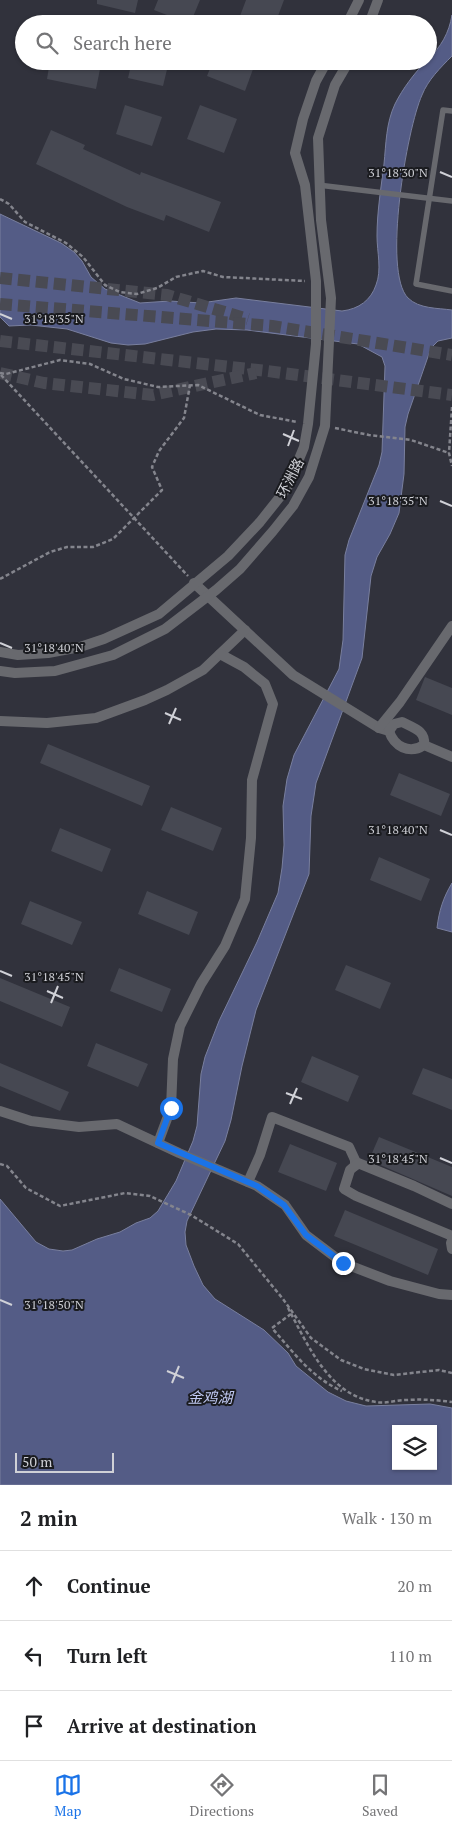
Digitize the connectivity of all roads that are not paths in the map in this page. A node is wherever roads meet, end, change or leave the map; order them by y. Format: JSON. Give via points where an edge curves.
{"nodes":[{"id":1,"x":359,"y":0,"type":"edge"},
{"id":2,"x":378,"y":0,"type":"edge"},
{"id":3,"x":352,"y":15,"type":"edge"},
{"id":4,"x":372,"y":15,"type":"edge"},
{"id":5,"x":322,"y":70,"type":"edge"},
{"id":6,"x":344,"y":70,"type":"edge"},
{"id":7,"x":452,"y":111,"type":"edge"},
{"id":8,"x":318,"y":185,"type":"junction"},
{"id":9,"x":305,"y":186,"type":"junction"},
{"id":10,"x":428,"y":198,"type":"junction"},
{"id":11,"x":452,"y":201,"type":"edge"},
{"id":12,"x":452,"y":291,"type":"edge"},
{"id":13,"x":194,"y":583,"type":"junction"},
{"id":14,"x":208,"y":596,"type":"junction"},
{"id":15,"x":452,"y":626,"type":"edge"},
{"id":16,"x":245,"y":630,"type":"junction"},
{"id":17,"x":0,"y":652,"type":"edge"},
{"id":18,"x":220,"y":654,"type":"junction"},
{"id":19,"x":0,"y":671,"type":"edge"},
{"id":20,"x":0,"y":721,"type":"edge"},
{"id":21,"x":384,"y":729,"type":"junction"},
{"id":22,"x":424,"y":745,"type":"junction"},
{"id":23,"x":452,"y":757,"type":"edge"},
{"id":24,"x":0,"y":1111,"type":"edge"},
{"id":25,"x":158,"y":1143,"type":"junction"},
{"id":26,"x":355,"y":1166,"type":"junction"},
{"id":27,"x":248,"y":1182,"type":"junction"},
{"id":28,"x":452,"y":1204,"type":"edge"},
{"id":29,"x":452,"y":1238,"type":"edge"},
{"id":30,"x":452,"y":1249,"type":"edge"},
{"id":31,"x":452,"y":1295,"type":"edge"}],
"edges":[{"from":1,"to":3,"type":"street"},
{"from":2,"to":4,"type":"street"},
{"from":5,"to":9,"type":"street","name":"环洲路","via":[[294,153]]},
{"from":6,"to":8,"type":"street","name":"环洲路","via":[[335,85],[318,138]]},
{"from":7,"to":10,"type":"lane","via":[[443,110]]},
{"from":8,"to":9,"type":"street"},
{"from":8,"to":10,"type":"lane"},
{"from":8,"to":14,"type":"street","name":"环洲路","via":[[331,298],[325,426],[309,478],[293,506],[240,569]]},
{"from":9,"to":13,"type":"street","name":"环洲路","via":[[316,281],[316,344],[304,447],[287,488],[260,522],[228,556]]},
{"from":10,"to":11,"type":"lane"},
{"from":10,"to":12,"type":"lane","via":[[416,284]]},
{"from":13,"to":14,"type":"street"},
{"from":13,"to":17,"type":"street","name":"环洲路","via":[[159,614],[104,639],[48,653],[18,655]]},
{"from":14,"to":16,"type":"street"},
{"from":14,"to":19,"type":"street","name":"环洲路","via":[[165,629],[113,655],[56,672]]},
{"from":15,"to":21,"type":"street"},
{"from":16,"to":18,"type":"street"},
{"from":16,"to":21,"type":"street","via":[[293,675]]},
{"from":18,"to":20,"type":"street","via":[[203,670],[167,690],[96,718],[47,723]]},
{"from":18,"to":25,"type":"street","via":[[265,684],[273,704],[252,780],[245,899],[225,946],[180,1026],[173,1059],[171,1108]]},
{"from":21,"to":22,"type":"street","via":[[400,747],[413,750]]},
{"from":21,"to":22,"type":"street","via":[[402,722],[421,732],[425,738]]},
{"from":22,"to":23,"type":"street"},
{"from":24,"to":25,"type":"street","via":[[30,1121],[79,1127],[117,1124]]},
{"from":25,"to":27,"type":"street"},
{"from":26,"to":27,"type":"street","via":[[349,1147],[272,1117]]},
{"from":26,"to":28,"type":"street","via":[[358,1163]]},
{"from":26,"to":29,"type":"street","via":[[350,1170],[344,1189]]},
{"from":27,"to":31,"type":"street","via":[[284,1205],[306,1235],[343,1263],[390,1281]]},
{"from":29,"to":30,"type":"street"}]}
